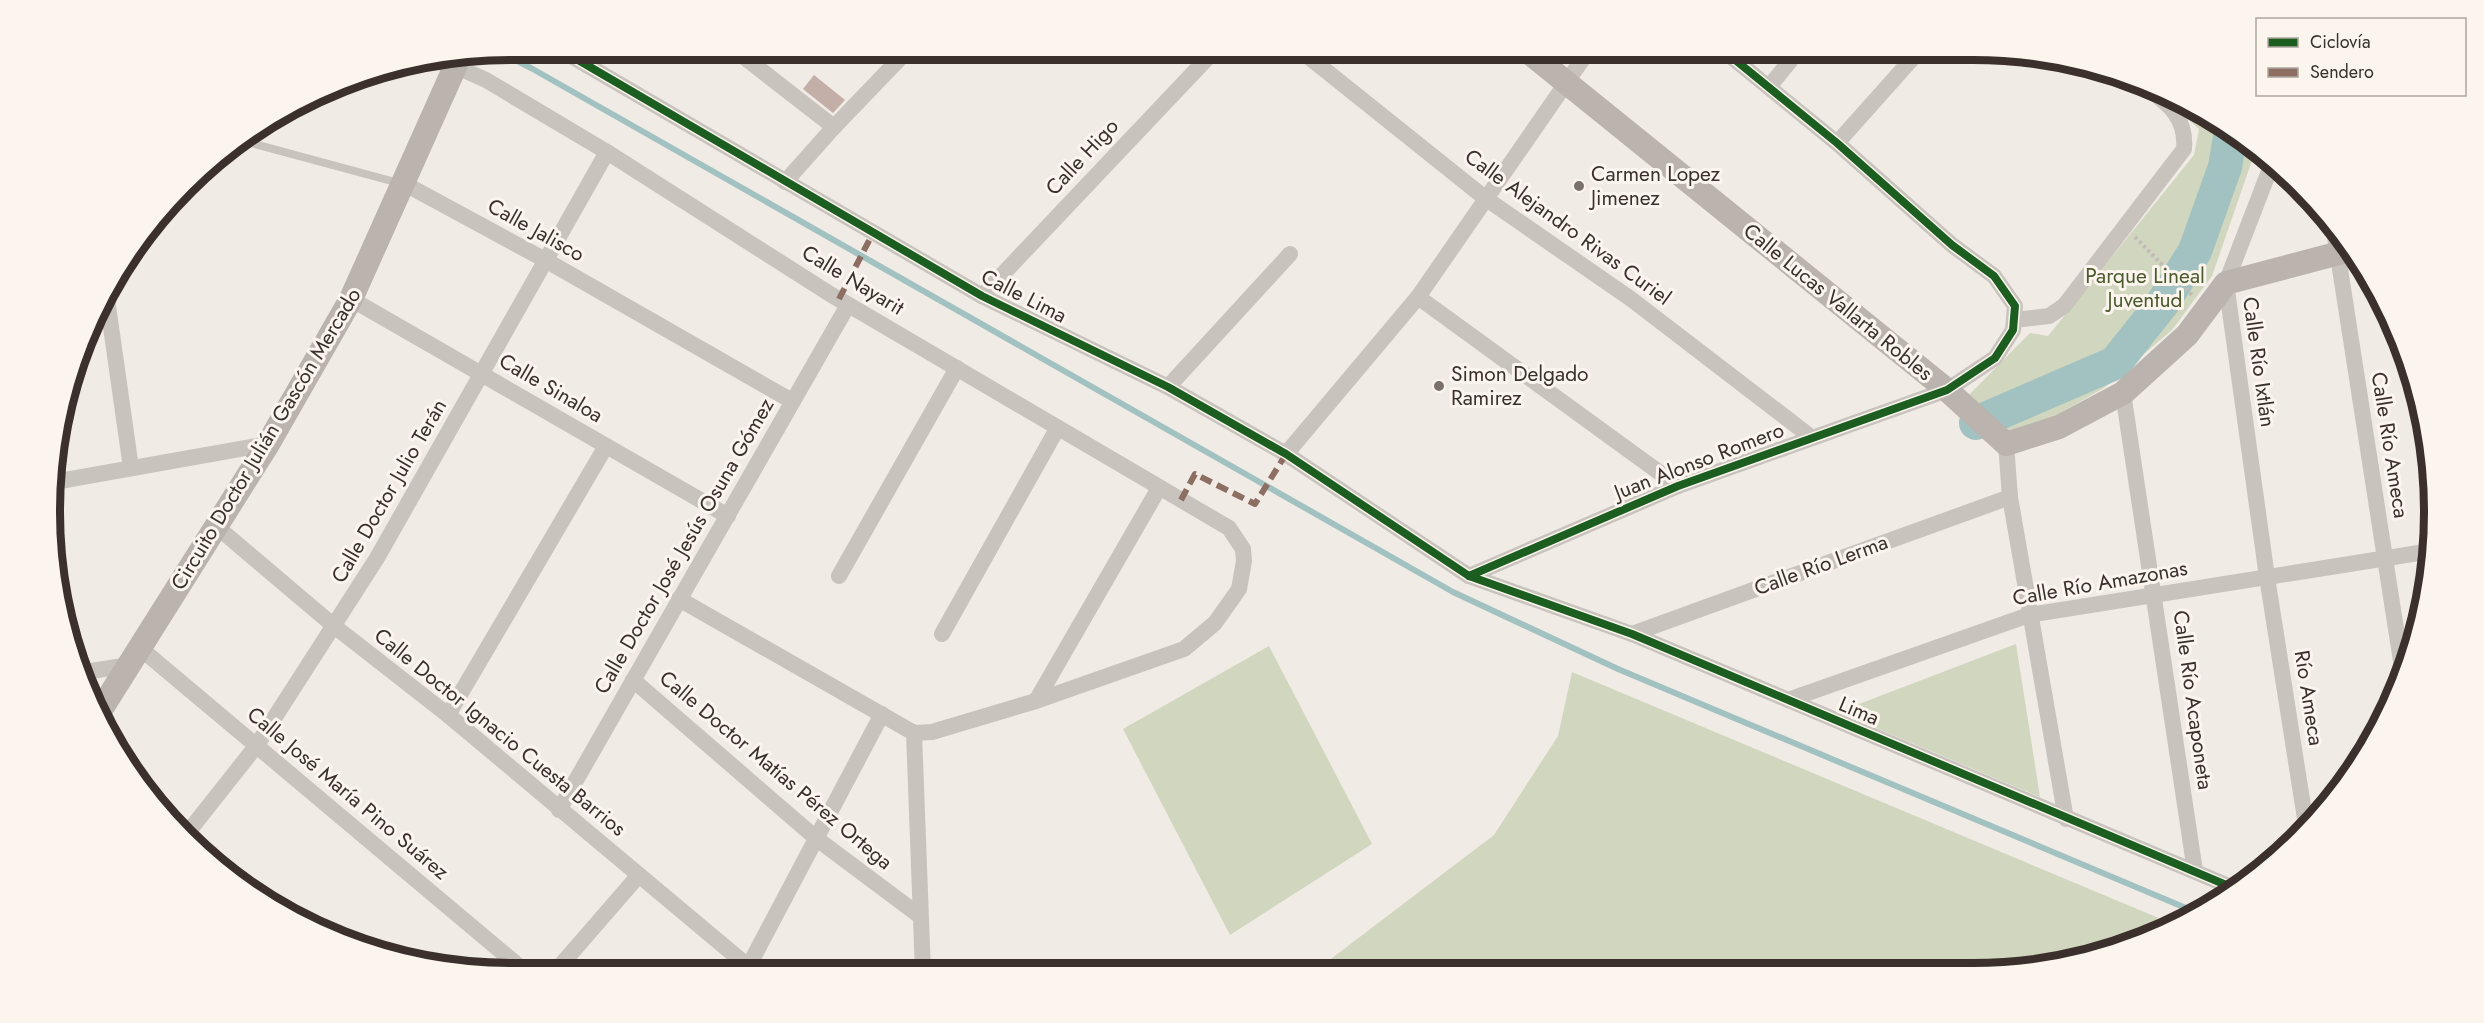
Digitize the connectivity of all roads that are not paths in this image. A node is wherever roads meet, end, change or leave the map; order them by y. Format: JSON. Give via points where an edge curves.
{"nodes":[{"id":1,"x":578,"y":60,"type":"edge"},
{"id":2,"x":748,"y":60,"type":"edge"},
{"id":3,"x":898,"y":60,"type":"edge"},
{"id":4,"x":1206,"y":60,"type":"edge"},
{"id":5,"x":1312,"y":60,"type":"edge"},
{"id":6,"x":1539,"y":60,"type":"edge"},
{"id":7,"x":1581,"y":60,"type":"edge"},
{"id":8,"x":1735,"y":60,"type":"edge"},
{"id":9,"x":1791,"y":60,"type":"edge"},
{"id":10,"x":1911,"y":60,"type":"edge"},
{"id":11,"x":450,"y":64,"type":"edge"},
{"id":12,"x":455,"y":64,"type":"edge"},
{"id":13,"x":1566,"y":80,"type":"junction"},
{"id":14,"x":1769,"y":87,"type":"junction"},
{"id":15,"x":2169,"y":106,"type":"edge"},
{"id":16,"x":834,"y":127,"type":"junction"},
{"id":17,"x":251,"y":143,"type":"edge"},
{"id":18,"x":1838,"y":143,"type":"junction"},
{"id":19,"x":607,"y":152,"type":"junction"},
{"id":20,"x":2269,"y":171,"type":"edge"},
{"id":21,"x":786,"y":183,"type":"junction"},
{"id":22,"x":405,"y":184,"type":"junction"},
{"id":23,"x":1485,"y":198,"type":"junction"},
{"id":24,"x":2342,"y":253,"type":"edge"},
{"id":25,"x":1290,"y":254,"type":"dead end"},
{"id":26,"x":2345,"y":256,"type":"edge"},
{"id":27,"x":547,"y":261,"type":"junction"},
{"id":28,"x":2226,"y":283,"type":"junction"},
{"id":29,"x":982,"y":296,"type":"junction"},
{"id":30,"x":1418,"y":297,"type":"junction"},
{"id":31,"x":351,"y":299,"type":"junction"},
{"id":32,"x":848,"y":305,"type":"junction"},
{"id":33,"x":108,"y":309,"type":"edge"},
{"id":34,"x":2014,"y":320,"type":"junction"},
{"id":35,"x":957,"y":368,"type":"junction"},
{"id":36,"x":482,"y":375,"type":"junction"},
{"id":37,"x":1168,"y":387,"type":"junction"},
{"id":38,"x":1947,"y":390,"type":"junction"},
{"id":39,"x":2123,"y":393,"type":"junction"},
{"id":40,"x":792,"y":401,"type":"junction"},
{"id":41,"x":1057,"y":429,"type":"junction"},
{"id":42,"x":1811,"y":437,"type":"junction"},
{"id":43,"x":268,"y":444,"type":"junction"},
{"id":44,"x":2006,"y":444,"type":"junction"},
{"id":45,"x":606,"y":446,"type":"junction"},
{"id":46,"x":1286,"y":454,"type":"junction"},
{"id":47,"x":131,"y":468,"type":"junction"},
{"id":48,"x":61,"y":481,"type":"edge"},
{"id":49,"x":1678,"y":486,"type":"junction"},
{"id":50,"x":1159,"y":489,"type":"junction"},
{"id":51,"x":2010,"y":497,"type":"junction"},
{"id":52,"x":728,"y":516,"type":"junction"},
{"id":53,"x":216,"y":526,"type":"junction"},
{"id":54,"x":2422,"y":552,"type":"edge"},
{"id":55,"x":2385,"y":558,"type":"junction"},
{"id":56,"x":839,"y":576,"type":"dead end"},
{"id":57,"x":1469,"y":576,"type":"junction"},
{"id":58,"x":2267,"y":577,"type":"junction"},
{"id":59,"x":2155,"y":595,"type":"junction"},
{"id":60,"x":680,"y":599,"type":"junction"},
{"id":61,"x":2029,"y":615,"type":"junction"},
{"id":62,"x":334,"y":626,"type":"junction"},
{"id":63,"x":942,"y":634,"type":"dead end"},
{"id":64,"x":1632,"y":634,"type":"junction"},
{"id":65,"x":135,"y":656,"type":"junction"},
{"id":66,"x":2400,"y":656,"type":"edge"},
{"id":67,"x":89,"y":671,"type":"edge"},
{"id":68,"x":633,"y":680,"type":"junction"},
{"id":69,"x":1788,"y":700,"type":"junction"},
{"id":70,"x":1036,"y":701,"type":"junction"},
{"id":71,"x":104,"y":705,"type":"edge"},
{"id":72,"x":882,"y":714,"type":"junction"},
{"id":73,"x":448,"y":715,"type":"junction"},
{"id":74,"x":914,"y":733,"type":"junction"},
{"id":75,"x":257,"y":745,"type":"junction"},
{"id":76,"x":559,"y":810,"type":"junction"},
{"id":77,"x":2305,"y":817,"type":"edge"},
{"id":78,"x":2066,"y":819,"type":"junction"},
{"id":79,"x":190,"y":829,"type":"edge"},
{"id":80,"x":818,"y":839,"type":"junction"},
{"id":81,"x":2195,"y":871,"type":"junction"},
{"id":82,"x":639,"y":875,"type":"junction"},
{"id":83,"x":2226,"y":885,"type":"edge"},
{"id":84,"x":920,"y":916,"type":"junction"},
{"id":85,"x":514,"y":963,"type":"edge"},
{"id":86,"x":563,"y":963,"type":"edge"},
{"id":87,"x":741,"y":963,"type":"edge"},
{"id":88,"x":754,"y":963,"type":"edge"},
{"id":89,"x":923,"y":963,"type":"edge"}],
"edges":[{"from":1,"to":21,"type":"street","name":"Calle Lima"},
{"from":2,"to":16,"type":"street"},
{"from":3,"to":16,"type":"street"},
{"from":4,"to":29,"type":"street","name":"Calle Higo"},
{"from":5,"to":23,"type":"street","name":"Calle Alejandro Rivas Curiel"},
{"from":6,"to":13,"type":"street","name":"Calle Lucas Vallarta Robles"},
{"from":7,"to":13,"type":"street"},
{"from":8,"to":14,"type":"street"},
{"from":9,"to":14,"type":"street"},
{"from":10,"to":18,"type":"street"},
{"from":11,"to":22,"type":"street","name":"Circuito Doctor Julián Gascón Mercado"},
{"from":12,"to":19,"type":"street","name":"Calle Nayarit"},
{"from":13,"to":23,"type":"street"},
{"from":13,"to":38,"type":"street","name":"Calle Lucas Vallarta Robles"},
{"from":14,"to":18,"type":"street"},
{"from":15,"to":34,"type":"street","via":[[2185,133],[2184,148],[2064,306],[2049,316]]},
{"from":16,"to":21,"type":"street"},
{"from":17,"to":22,"type":"lane","name":"Calle Jalisco"},
{"from":18,"to":34,"type":"street","via":[[1952,245],[1994,276],[2015,306]]},
{"from":19,"to":27,"type":"street","name":"Calle Doctor Julio Terán"},
{"from":19,"to":32,"type":"street","name":"Calle Nayarit"},
{"from":20,"to":28,"type":"street","name":"Calle Río Ixtlán"},
{"from":21,"to":29,"type":"street","name":"Calle Lima"},
{"from":22,"to":27,"type":"street","name":"Calle Jalisco"},
{"from":22,"to":31,"type":"street","name":"Circuito Doctor Julián Gascón Mercado"},
{"from":23,"to":30,"type":"street"},
{"from":23,"to":42,"type":"street","name":"Calle Alejandro Rivas Curiel","via":[[1631,300]]},
{"from":24,"to":28,"type":"street"},
{"from":25,"to":37,"type":"street"},
{"from":26,"to":55,"type":"street","name":"Calle Río Ameca"},
{"from":27,"to":36,"type":"street","name":"Calle Doctor Julio Terán"},
{"from":27,"to":40,"type":"street","name":"Calle Jalisco"},
{"from":28,"to":39,"type":"street","via":[[2187,335]]},
{"from":28,"to":58,"type":"street","name":"Calle Río Ixtlán"},
{"from":29,"to":37,"type":"street","name":"Calle Lima"},
{"from":30,"to":46,"type":"street"},
{"from":30,"to":49,"type":"street"},
{"from":31,"to":36,"type":"street","name":"Calle Sinaloa"},
{"from":31,"to":43,"type":"street","name":"Circuito Doctor Julián Gascón Mercado"},
{"from":32,"to":35,"type":"street","name":"Calle Nayarit"},
{"from":32,"to":40,"type":"street","name":"Calle Doctor José Jesús Osuna Gómez"},
{"from":33,"to":47,"type":"street"},
{"from":34,"to":38,"type":"street","name":"Juan Alonso Romero","via":[[2013,330],[1995,358]]},
{"from":35,"to":41,"type":"street","name":"Calle Nayarit"},
{"from":35,"to":56,"type":"street"},
{"from":36,"to":45,"type":"street","name":"Calle Sinaloa"},
{"from":36,"to":62,"type":"street","name":"Calle Doctor Julio Terán"},
{"from":37,"to":46,"type":"street","name":"Calle Lima"},
{"from":38,"to":42,"type":"street","name":"Juan Alonso Romero"},
{"from":38,"to":44,"type":"street","name":"Calle Lucas Vallarta Robles"},
{"from":39,"to":44,"type":"street","via":[[2059,427]]},
{"from":39,"to":59,"type":"street","name":"Calle Río Acaponeta"},
{"from":40,"to":52,"type":"street","name":"Calle Doctor José Jesús Osuna Gómez"},
{"from":41,"to":50,"type":"street","name":"Calle Nayarit"},
{"from":41,"to":63,"type":"street"},
{"from":42,"to":49,"type":"street","name":"Juan Alonso Romero"},
{"from":43,"to":47,"type":"street"},
{"from":43,"to":53,"type":"street","name":"Circuito Doctor Julián Gascón Mercado"},
{"from":44,"to":51,"type":"street"},
{"from":45,"to":52,"type":"street","name":"Calle Sinaloa"},
{"from":45,"to":73,"type":"street"},
{"from":46,"to":57,"type":"street","name":"Calle Lima"},
{"from":47,"to":48,"type":"street"},
{"from":49,"to":57,"type":"street","name":"Juan Alonso Romero"},
{"from":50,"to":70,"type":"street"},
{"from":50,"to":70,"type":"street","name":"Calle Nayarit","via":[[1229,528],[1243,549],[1239,589],[1215,623],[1184,649]]},
{"from":51,"to":61,"type":"street"},
{"from":51,"to":64,"type":"street","name":"Calle Río Lerma"},
{"from":52,"to":60,"type":"street","name":"Calle Doctor José Jesús Osuna Gómez"},
{"from":53,"to":62,"type":"street","name":"Calle Doctor Ignacio Cuesta Barrios"},
{"from":53,"to":65,"type":"street","name":"Circuito Doctor Julián Gascón Mercado"},
{"from":54,"to":55,"type":"street","name":"Calle Río Amazonas"},
{"from":55,"to":58,"type":"street","name":"Calle Río Amazonas"},
{"from":55,"to":66,"type":"street","name":"Calle Río Ameca"},
{"from":57,"to":64,"type":"street","name":"Lima"},
{"from":58,"to":59,"type":"street","name":"Calle Río Amazonas"},
{"from":58,"to":77,"type":"street","name":"Río Ameca"},
{"from":59,"to":61,"type":"street","name":"Calle Río Amazonas"},
{"from":59,"to":81,"type":"street","name":"Calle Río Acaponeta"},
{"from":60,"to":68,"type":"street","name":"Calle Doctor José Jesús Osuna Gómez"},
{"from":60,"to":72,"type":"street"},
{"from":61,"to":69,"type":"street","name":"Calle Río Amazonas"},
{"from":61,"to":78,"type":"street"},
{"from":62,"to":73,"type":"street","name":"Calle Doctor Ignacio Cuesta Barrios"},
{"from":62,"to":75,"type":"street","name":"Calle Doctor Julio Terán"},
{"from":64,"to":69,"type":"street","name":"Lima"},
{"from":65,"to":67,"type":"street"},
{"from":65,"to":71,"type":"street","name":"Circuito Doctor Julián Gascón Mercado"},
{"from":65,"to":75,"type":"street","name":"Calle José María Pino Suárez"},
{"from":68,"to":76,"type":"street","name":"Calle Doctor José Jesús Osuna Gómez"},
{"from":68,"to":80,"type":"street","name":"Calle Doctor Matías Pérez Ortega"},
{"from":69,"to":78,"type":"street","name":"Lima"},
{"from":70,"to":74,"type":"street","via":[[932,732]]},
{"from":72,"to":74,"type":"street"},
{"from":72,"to":80,"type":"street"},
{"from":73,"to":76,"type":"street","name":"Calle Doctor Ignacio Cuesta Barrios"},
{"from":74,"to":84,"type":"street"},
{"from":75,"to":79,"type":"street","name":"Calle Doctor Julio Terán"},
{"from":75,"to":85,"type":"street","name":"Calle José María Pino Suárez"},
{"from":76,"to":82,"type":"street","name":"Calle Doctor Ignacio Cuesta Barrios"},
{"from":78,"to":81,"type":"street","name":"Lima"},
{"from":80,"to":84,"type":"street","name":"Calle Doctor Matías Pérez Ortega"},
{"from":80,"to":88,"type":"street"},
{"from":81,"to":83,"type":"street","name":"Lima"},
{"from":82,"to":86,"type":"street"},
{"from":82,"to":87,"type":"street","name":"Calle Doctor Ignacio Cuesta Barrios"},
{"from":84,"to":89,"type":"street"}]}
